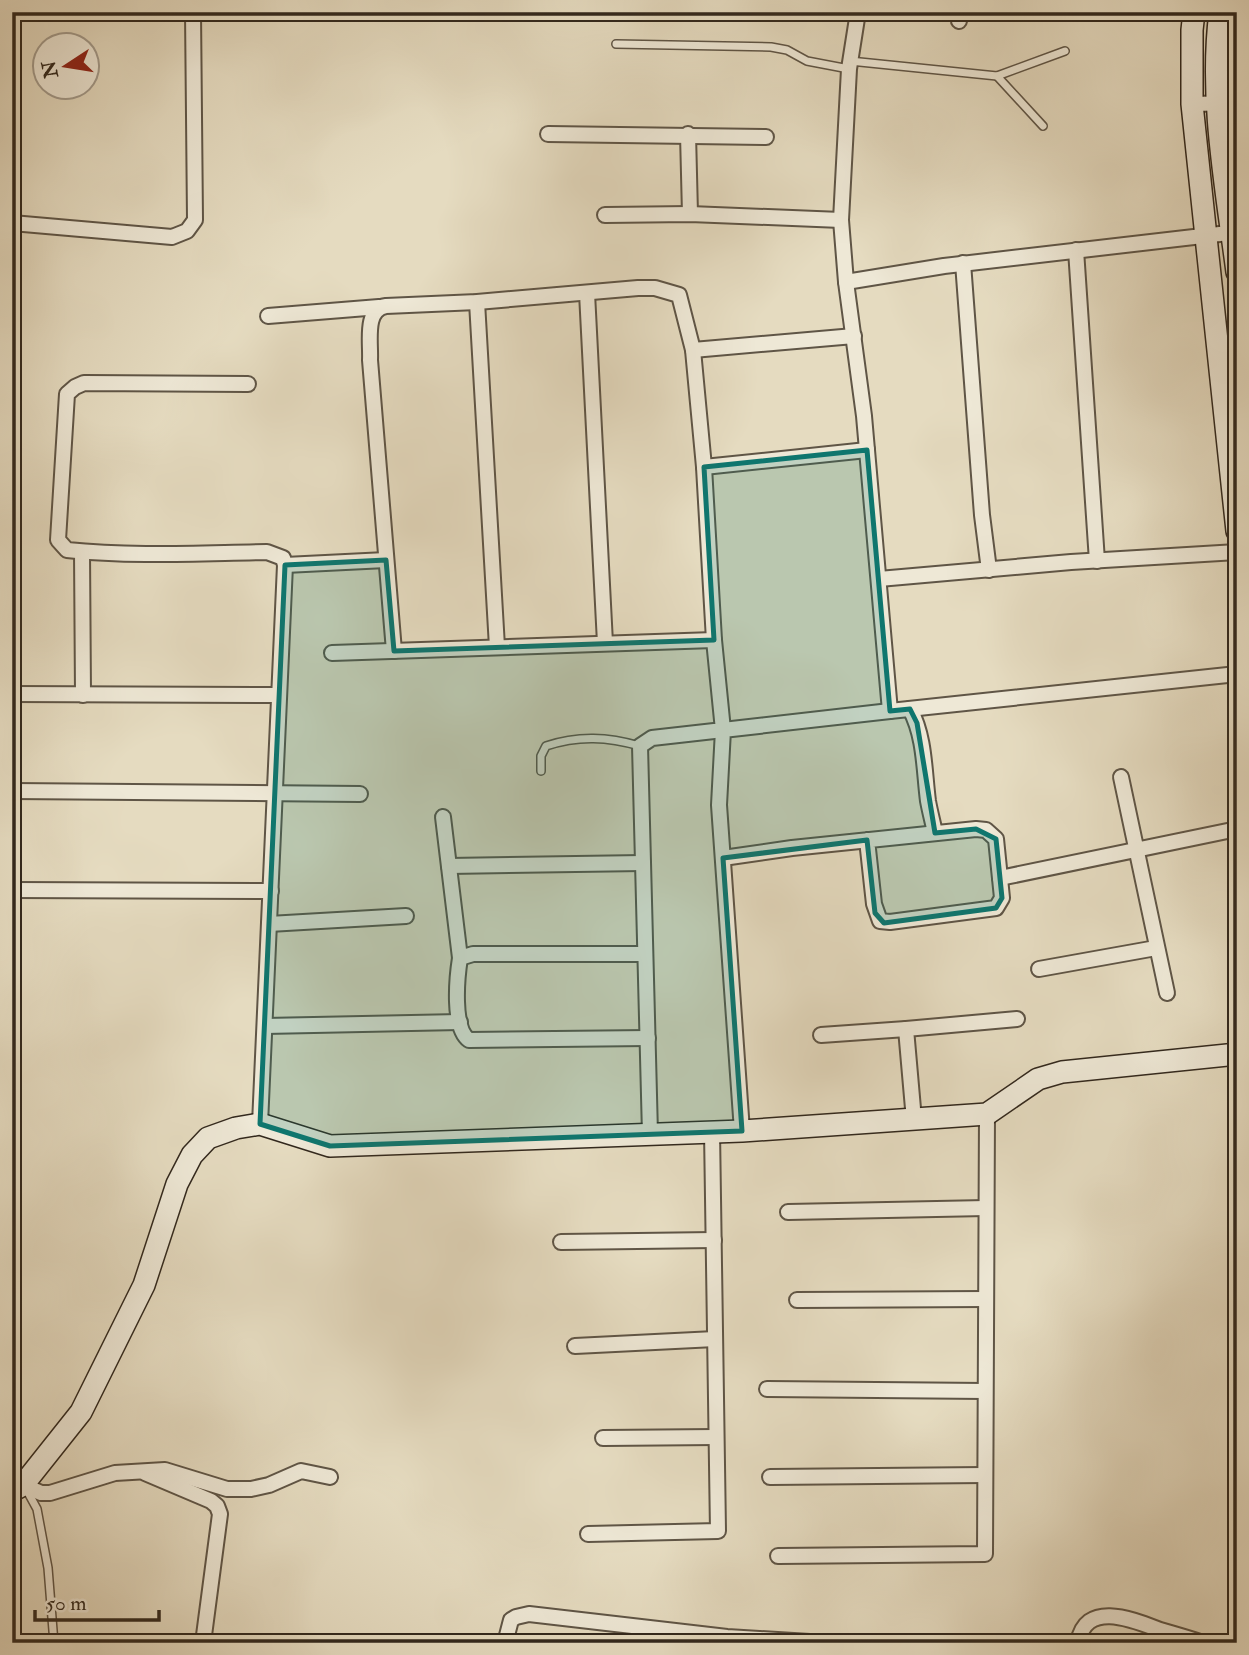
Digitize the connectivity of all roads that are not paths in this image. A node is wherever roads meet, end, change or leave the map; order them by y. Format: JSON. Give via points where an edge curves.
{"nodes":[{"id":1,"x":193,"y":12,"type":"edge"},
{"id":2,"x":859,"y":12,"type":"edge"},
{"id":3,"x":1194,"y":12,"type":"edge"},
{"id":4,"x":1220,"y":12,"type":"edge"},
{"id":5,"x":616,"y":44,"type":"dead end"},
{"id":6,"x":1065,"y":51,"type":"dead end"},
{"id":7,"x":850,"y":65,"type":"junction"},
{"id":8,"x":997,"y":76,"type":"junction"},
{"id":9,"x":1227,"y":103,"type":"edge"},
{"id":10,"x":1192,"y":104,"type":"junction"},
{"id":11,"x":1043,"y":126,"type":"dead end"},
{"id":12,"x":548,"y":134,"type":"dead end"},
{"id":13,"x":688,"y":134,"type":"junction"},
{"id":14,"x":766,"y":136,"type":"dead end"},
{"id":15,"x":690,"y":214,"type":"junction"},
{"id":16,"x":605,"y":215,"type":"dead end"},
{"id":17,"x":841,"y":220,"type":"junction"},
{"id":18,"x":12,"y":223,"type":"edge"},
{"id":19,"x":1234,"y":232,"type":"edge"},
{"id":20,"x":1207,"y":235,"type":"junction"},
{"id":21,"x":1076,"y":250,"type":"junction"},
{"id":22,"x":963,"y":263,"type":"junction"},
{"id":23,"x":1237,"y":272,"type":"edge"},
{"id":24,"x":846,"y":282,"type":"junction"},
{"id":25,"x":587,"y":293,"type":"junction"},
{"id":26,"x":477,"y":302,"type":"junction"},
{"id":27,"x":379,"y":307,"type":"junction"},
{"id":28,"x":268,"y":316,"type":"dead end"},
{"id":29,"x":853,"y":336,"type":"junction"},
{"id":30,"x":693,"y":350,"type":"junction"},
{"id":31,"x":248,"y":384,"type":"dead end"},
{"id":32,"x":867,"y":450,"type":"junction"},
{"id":33,"x":704,"y":467,"type":"junction"},
{"id":34,"x":1237,"y":531,"type":"edge"},
{"id":35,"x":82,"y":552,"type":"junction"},
{"id":36,"x":1237,"y":552,"type":"edge"},
{"id":37,"x":386,"y":560,"type":"junction"},
{"id":38,"x":1097,"y":561,"type":"junction"},
{"id":39,"x":285,"y":565,"type":"junction"},
{"id":40,"x":989,"y":570,"type":"junction"},
{"id":41,"x":879,"y":579,"type":"junction"},
{"id":42,"x":714,"y":640,"type":"junction"},
{"id":43,"x":605,"y":643,"type":"junction"},
{"id":44,"x":497,"y":647,"type":"junction"},
{"id":45,"x":394,"y":651,"type":"junction"},
{"id":46,"x":332,"y":653,"type":"dead end"},
{"id":47,"x":1237,"y":674,"type":"edge"},
{"id":48,"x":12,"y":694,"type":"edge"},
{"id":49,"x":83,"y":695,"type":"junction"},
{"id":50,"x":279,"y":695,"type":"junction"},
{"id":51,"x":910,"y":709,"type":"junction"},
{"id":52,"x":890,"y":711,"type":"junction"},
{"id":53,"x":723,"y":730,"type":"junction"},
{"id":54,"x":640,"y":746,"type":"junction"},
{"id":55,"x":541,"y":771,"type":"dead end"},
{"id":56,"x":1121,"y":778,"type":"dead end"},
{"id":57,"x":12,"y":791,"type":"edge"},
{"id":58,"x":275,"y":792,"type":"junction"},
{"id":59,"x":360,"y":794,"type":"dead end"},
{"id":60,"x":443,"y":817,"type":"dead end"},
{"id":61,"x":1237,"y":829,"type":"edge"},
{"id":62,"x":935,"y":833,"type":"junction"},
{"id":63,"x":867,"y":840,"type":"junction"},
{"id":64,"x":1137,"y":849,"type":"junction"},
{"id":65,"x":723,"y":858,"type":"junction"},
{"id":66,"x":643,"y":863,"type":"junction"},
{"id":67,"x":449,"y":866,"type":"junction"},
{"id":68,"x":1000,"y":878,"type":"junction"},
{"id":69,"x":12,"y":890,"type":"edge"},
{"id":70,"x":271,"y":891,"type":"junction"},
{"id":71,"x":406,"y":916,"type":"dead end"},
{"id":72,"x":269,"y":924,"type":"junction"},
{"id":73,"x":1156,"y":948,"type":"junction"},
{"id":74,"x":645,"y":954,"type":"junction"},
{"id":75,"x":460,"y":958,"type":"junction"},
{"id":76,"x":1039,"y":969,"type":"dead end"},
{"id":77,"x":1167,"y":993,"type":"dead end"},
{"id":78,"x":1017,"y":1019,"type":"dead end"},
{"id":79,"x":460,"y":1022,"type":"junction"},
{"id":80,"x":265,"y":1026,"type":"junction"},
{"id":81,"x":906,"y":1030,"type":"junction"},
{"id":82,"x":821,"y":1035,"type":"dead end"},
{"id":83,"x":648,"y":1038,"type":"junction"},
{"id":84,"x":1237,"y":1054,"type":"edge"},
{"id":85,"x":987,"y":1114,"type":"junction"},
{"id":86,"x":914,"y":1120,"type":"junction"},
{"id":87,"x":260,"y":1125,"type":"junction"},
{"id":88,"x":712,"y":1131,"type":"junction"},
{"id":89,"x":742,"y":1131,"type":"junction"},
{"id":90,"x":650,"y":1134,"type":"junction"},
{"id":91,"x":986,"y":1208,"type":"junction"},
{"id":92,"x":788,"y":1212,"type":"dead end"},
{"id":93,"x":713,"y":1240,"type":"junction"},
{"id":94,"x":561,"y":1242,"type":"dead end"},
{"id":95,"x":986,"y":1299,"type":"junction"},
{"id":96,"x":797,"y":1300,"type":"dead end"},
{"id":97,"x":715,"y":1339,"type":"junction"},
{"id":98,"x":575,"y":1346,"type":"dead end"},
{"id":99,"x":767,"y":1389,"type":"dead end"},
{"id":100,"x":985,"y":1391,"type":"junction"},
{"id":101,"x":716,"y":1437,"type":"junction"},
{"id":102,"x":603,"y":1438,"type":"dead end"},
{"id":103,"x":140,"y":1471,"type":"junction"},
{"id":104,"x":985,"y":1475,"type":"junction"},
{"id":105,"x":330,"y":1477,"type":"dead end"},
{"id":106,"x":770,"y":1477,"type":"dead end"},
{"id":107,"x":18,"y":1488,"type":"edge"},
{"id":108,"x":588,"y":1534,"type":"dead end"},
{"id":109,"x":778,"y":1556,"type":"dead end"},
{"id":110,"x":54,"y":1643,"type":"edge"},
{"id":111,"x":203,"y":1643,"type":"edge"},
{"id":112,"x":505,"y":1643,"type":"edge"},
{"id":113,"x":826,"y":1643,"type":"edge"},
{"id":114,"x":1078,"y":1643,"type":"edge"},
{"id":115,"x":1203,"y":1643,"type":"edge"}],
"edges":[{"from":1,"to":18,"type":"street","via":[[195,220],[187,231],[172,237]]},
{"from":2,"to":7,"type":"street"},
{"from":3,"to":10,"type":"street"},
{"from":4,"to":9,"type":"street","via":[[1217,33]]},
{"from":5,"to":7,"type":"lane","via":[[771,47],[807,61]]},
{"from":6,"to":8,"type":"lane"},
{"from":7,"to":8,"type":"lane"},
{"from":7,"to":17,"type":"street"},
{"from":8,"to":11,"type":"lane"},
{"from":9,"to":10,"type":"street"},
{"from":9,"to":19,"type":"street"},
{"from":10,"to":20,"type":"street"},
{"from":12,"to":13,"type":"street"},
{"from":13,"to":14,"type":"street"},
{"from":13,"to":15,"type":"street"},
{"from":15,"to":16,"type":"street"},
{"from":15,"to":17,"type":"street"},
{"from":17,"to":24,"type":"street"},
{"from":19,"to":20,"type":"street"},
{"from":19,"to":23,"type":"street"},
{"from":20,"to":21,"type":"street"},
{"from":20,"to":34,"type":"street"},
{"from":21,"to":22,"type":"street"},
{"from":21,"to":38,"type":"street"},
{"from":22,"to":24,"type":"street"},
{"from":22,"to":40,"type":"street"},
{"from":24,"to":29,"type":"street"},
{"from":25,"to":26,"type":"street"},
{"from":25,"to":30,"type":"street","via":[[654,288],[679,295]]},
{"from":25,"to":43,"type":"street"},
{"from":26,"to":27,"type":"street"},
{"from":26,"to":44,"type":"street"},
{"from":27,"to":28,"type":"street"},
{"from":27,"to":37,"type":"street","via":[[371,318],[370,360]]},
{"from":29,"to":30,"type":"street"},
{"from":29,"to":32,"type":"street"},
{"from":30,"to":33,"type":"street"},
{"from":31,"to":35,"type":"street","via":[[84,383],[67,394],[58,540],[67,550]]},
{"from":32,"to":33,"type":"street"},
{"from":32,"to":41,"type":"street"},
{"from":33,"to":42,"type":"street"},
{"from":35,"to":39,"type":"street","via":[[267,552],[283,558]]},
{"from":35,"to":49,"type":"street"},
{"from":36,"to":38,"type":"street"},
{"from":37,"to":39,"type":"street"},
{"from":37,"to":45,"type":"street"},
{"from":38,"to":40,"type":"street"},
{"from":39,"to":50,"type":"street"},
{"from":40,"to":41,"type":"street"},
{"from":41,"to":52,"type":"street"},
{"from":42,"to":43,"type":"street"},
{"from":42,"to":53,"type":"street"},
{"from":43,"to":44,"type":"street"},
{"from":44,"to":45,"type":"street"},
{"from":45,"to":46,"type":"street"},
{"from":47,"to":51,"type":"street"},
{"from":48,"to":49,"type":"street"},
{"from":49,"to":50,"type":"street"},
{"from":50,"to":58,"type":"street"},
{"from":51,"to":52,"type":"street"},
{"from":51,"to":62,"type":"street","via":[[925,760]]},
{"from":52,"to":53,"type":"street"},
{"from":53,"to":54,"type":"street","via":[[652,737]]},
{"from":53,"to":65,"type":"street","via":[[719,805]]},
{"from":54,"to":55,"type":"lane","via":[[598,737],[558,742],[546,746]]},
{"from":54,"to":66,"type":"street"},
{"from":56,"to":64,"type":"street"},
{"from":57,"to":58,"type":"street"},
{"from":58,"to":59,"type":"street"},
{"from":58,"to":70,"type":"street"},
{"from":60,"to":67,"type":"street"},
{"from":61,"to":64,"type":"street"},
{"from":62,"to":63,"type":"street"},
{"from":62,"to":68,"type":"street","via":[[986,830],[996,839]]},
{"from":63,"to":65,"type":"street"},
{"from":63,"to":68,"type":"street","via":[[876,913],[884,923],[996,908],[1002,898]]},
{"from":64,"to":68,"type":"street"},
{"from":64,"to":73,"type":"street"},
{"from":65,"to":89,"type":"street"},
{"from":66,"to":67,"type":"street"},
{"from":66,"to":74,"type":"street"},
{"from":67,"to":75,"type":"street"},
{"from":69,"to":70,"type":"street"},
{"from":70,"to":72,"type":"street"},
{"from":71,"to":72,"type":"street"},
{"from":72,"to":80,"type":"street"},
{"from":73,"to":76,"type":"street"},
{"from":73,"to":77,"type":"street"},
{"from":74,"to":75,"type":"street","via":[[473,954]]},
{"from":74,"to":83,"type":"street"},
{"from":75,"to":79,"type":"street"},
{"from":78,"to":81,"type":"street"},
{"from":79,"to":80,"type":"street"},
{"from":79,"to":83,"type":"street","via":[[469,1040]]},
{"from":80,"to":87,"type":"street"},
{"from":81,"to":82,"type":"street"},
{"from":81,"to":86,"type":"street"},
{"from":83,"to":90,"type":"street"},
{"from":84,"to":85,"type":"street","via":[[1062,1072],[1038,1079]]},
{"from":85,"to":86,"type":"street"},
{"from":85,"to":91,"type":"street"},
{"from":86,"to":89,"type":"street"},
{"from":87,"to":90,"type":"street","via":[[330,1146]]},
{"from":87,"to":107,"type":"street","via":[[208,1138],[192,1155],[177,1184],[144,1285],[81,1412]]},
{"from":88,"to":89,"type":"street"},
{"from":88,"to":90,"type":"street"},
{"from":88,"to":93,"type":"street"},
{"from":91,"to":92,"type":"street"},
{"from":91,"to":95,"type":"street"},
{"from":93,"to":94,"type":"street"},
{"from":93,"to":97,"type":"street"},
{"from":95,"to":96,"type":"street"},
{"from":95,"to":100,"type":"street"},
{"from":97,"to":98,"type":"street"},
{"from":97,"to":101,"type":"street"},
{"from":99,"to":100,"type":"street"},
{"from":100,"to":104,"type":"street"},
{"from":101,"to":102,"type":"street"},
{"from":101,"to":108,"type":"street","via":[[718,1531]]},
{"from":103,"to":105,"type":"street","via":[[165,1470],[227,1489],[269,1485],[301,1471]]},
{"from":103,"to":107,"type":"street","via":[[115,1473],[50,1493]]},
{"from":103,"to":111,"type":"street","via":[[211,1501],[220,1514]]},
{"from":104,"to":106,"type":"street"},
{"from":104,"to":109,"type":"street","via":[[985,1554]]},
{"from":107,"to":110,"type":"lane","via":[[37,1509]]},
{"from":112,"to":113,"type":"street","via":[[511,1620],[529,1614],[727,1637]]},
{"from":114,"to":115,"type":"street","via":[[1086,1625],[1107,1616]]}]}
